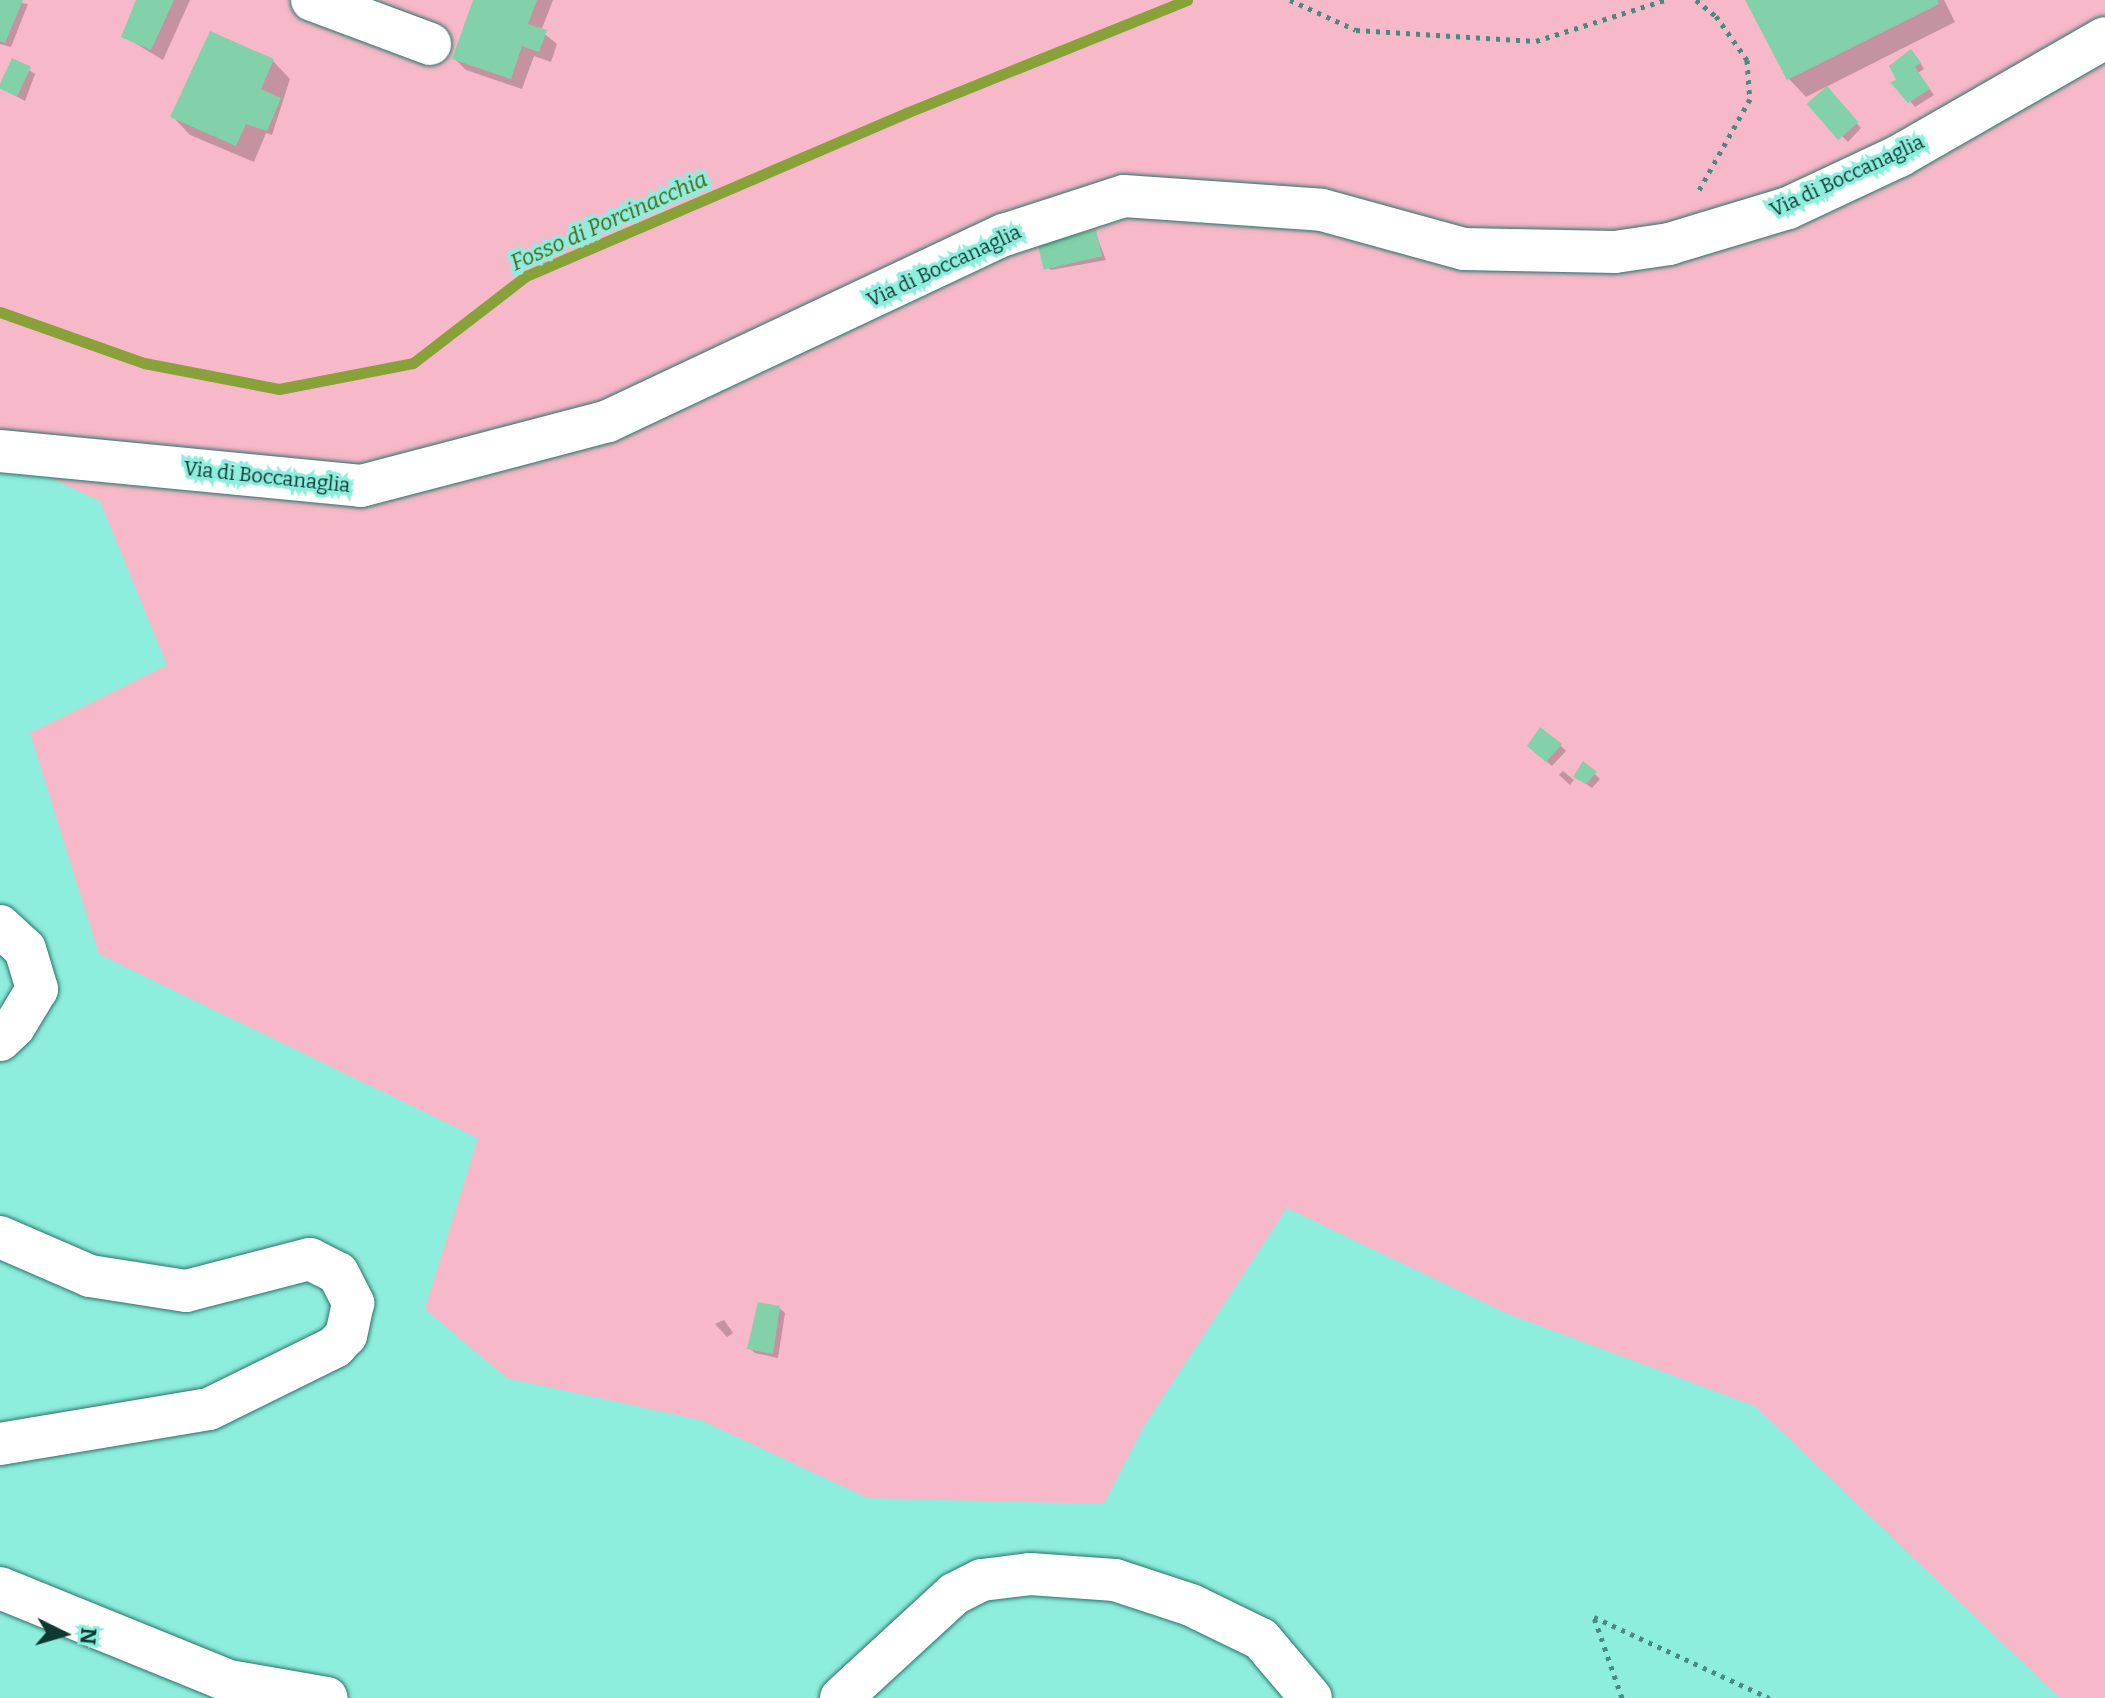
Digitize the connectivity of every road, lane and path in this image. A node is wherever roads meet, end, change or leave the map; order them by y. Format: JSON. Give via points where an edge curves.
{"nodes":[{"id":1,"x":312,"y":0,"type":"edge"},
{"id":2,"x":1290,"y":0,"type":"edge"},
{"id":3,"x":1665,"y":0,"type":"edge"},
{"id":4,"x":1696,"y":0,"type":"edge"},
{"id":5,"x":2105,"y":38,"type":"edge"},
{"id":6,"x":430,"y":44,"type":"dead end"},
{"id":7,"x":1669,"y":244,"type":"junction"},
{"id":8,"x":0,"y":451,"type":"edge"},
{"id":9,"x":0,"y":926,"type":"edge"},
{"id":10,"x":0,"y":1040,"type":"edge"},
{"id":11,"x":0,"y":1237,"type":"edge"},
{"id":12,"x":0,"y":1444,"type":"edge"},
{"id":13,"x":0,"y":1588,"type":"edge"},
{"id":14,"x":327,"y":1698,"type":"edge"},
{"id":15,"x":841,"y":1698,"type":"edge"},
{"id":16,"x":1311,"y":1698,"type":"edge"},
{"id":17,"x":1622,"y":1698,"type":"edge"},
{"id":18,"x":1769,"y":1698,"type":"edge"}],
"edges":[{"from":1,"to":6,"type":"street"},
{"from":2,"to":3,"type":"path","via":[[1356,30],[1536,41]]},
{"from":4,"to":7,"type":"path","via":[[1716,16],[1747,60],[1750,99]]},
{"from":5,"to":7,"type":"street","name":"Via di Boccanaglia","via":[[1899,156],[1788,208]]},
{"from":7,"to":8,"type":"street","name":"Via di Boccanaglia","via":[[1615,252],[1464,249],[1322,210],[1124,196],[1004,235],[608,421],[361,486]]},
{"from":9,"to":10,"type":"street","via":[[25,949],[37,989]]},
{"from":11,"to":12,"type":"street","via":[[90,1276],[186,1291],[310,1259],[338,1273],[353,1303],[346,1335],[335,1347],[209,1409]]},
{"from":13,"to":14,"type":"street","via":[[229,1681]]},
{"from":15,"to":16,"type":"street","via":[[954,1594],[982,1580],[1030,1574],[1115,1580],[1191,1605],[1261,1639]]},
{"from":17,"to":18,"type":"path","via":[[1594,1617]]}]}
